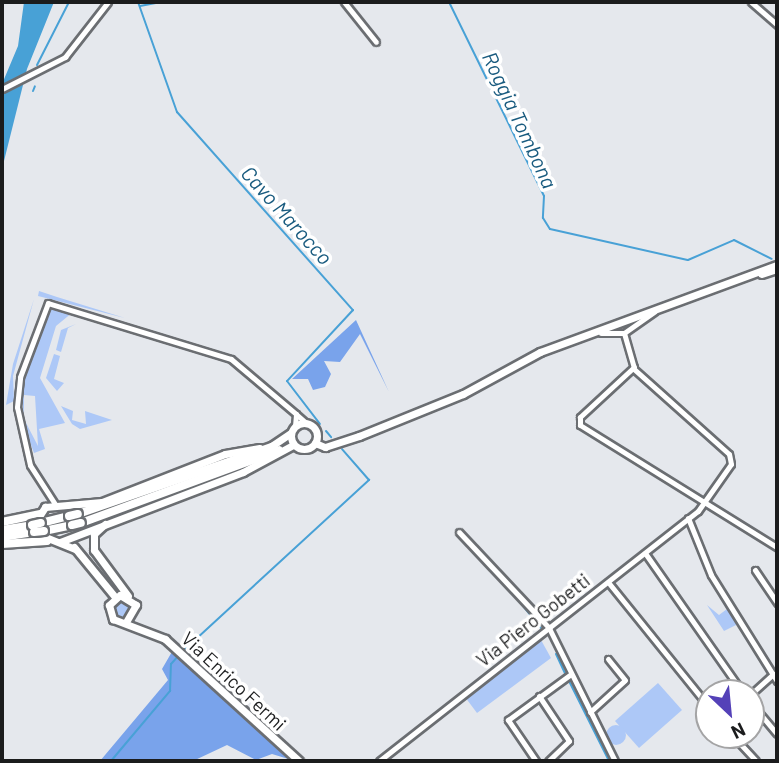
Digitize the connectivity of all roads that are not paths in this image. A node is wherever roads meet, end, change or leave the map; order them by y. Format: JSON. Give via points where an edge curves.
{"nodes":[{"id":1,"x":108,"y":2,"type":"edge"},
{"id":2,"x":344,"y":2,"type":"edge"},
{"id":3,"x":751,"y":2,"type":"edge"},
{"id":4,"x":777,"y":25,"type":"edge"},
{"id":5,"x":376,"y":42,"type":"dead end"},
{"id":6,"x":2,"y":89,"type":"edge"},
{"id":7,"x":777,"y":267,"type":"edge"},
{"id":8,"x":762,"y":274,"type":"joint"},
{"id":9,"x":654,"y":312,"type":"junction"},
{"id":10,"x":595,"y":333,"type":"junction"},
{"id":11,"x":624,"y":333,"type":"junction"},
{"id":12,"x":634,"y":369,"type":"junction"},
{"id":13,"x":296,"y":414,"type":"junction"},
{"id":14,"x":306,"y":423,"type":"junction"},
{"id":15,"x":293,"y":430,"type":"junction"},
{"id":16,"x":315,"y":443,"type":"junction"},
{"id":17,"x":293,"y":444,"type":"junction"},
{"id":18,"x":277,"y":448,"type":"junction"},
{"id":19,"x":43,"y":491,"type":"junction"},
{"id":20,"x":705,"y":502,"type":"junction"},
{"id":21,"x":55,"y":504,"type":"junction"},
{"id":22,"x":45,"y":507,"type":"junction"},
{"id":23,"x":688,"y":518,"type":"junction"},
{"id":24,"x":110,"y":519,"type":"junction"},
{"id":25,"x":2,"y":522,"type":"edge"},
{"id":26,"x":73,"y":522,"type":"junction"},
{"id":27,"x":41,"y":523,"type":"junction"},
{"id":28,"x":33,"y":528,"type":"junction"},
{"id":29,"x":2,"y":530,"type":"edge"},
{"id":30,"x":459,"y":532,"type":"dead end"},
{"id":31,"x":2,"y":537,"type":"edge"},
{"id":32,"x":47,"y":541,"type":"junction"},
{"id":33,"x":60,"y":543,"type":"junction"},
{"id":34,"x":2,"y":544,"type":"edge"},
{"id":35,"x":777,"y":547,"type":"edge"},
{"id":36,"x":75,"y":549,"type":"junction"},
{"id":37,"x":645,"y":553,"type":"junction"},
{"id":38,"x":755,"y":570,"type":"dead end"},
{"id":39,"x":608,"y":582,"type":"junction"},
{"id":40,"x":128,"y":596,"type":"junction"},
{"id":41,"x":115,"y":597,"type":"junction"},
{"id":42,"x":777,"y":603,"type":"edge"},
{"id":43,"x":135,"y":614,"type":"junction"},
{"id":44,"x":125,"y":622,"type":"junction"},
{"id":45,"x":145,"y":626,"type":"junction"},
{"id":46,"x":549,"y":628,"type":"junction"},
{"id":47,"x":533,"y":640,"type":"junction"},
{"id":48,"x":555,"y":640,"type":"junction"},
{"id":49,"x":608,"y":659,"type":"dead end"},
{"id":50,"x":571,"y":674,"type":"junction"},
{"id":51,"x":773,"y":674,"type":"junction"},
{"id":52,"x":733,"y":679,"type":"edge"},
{"id":53,"x":765,"y":681,"type":"edge"},
{"id":54,"x":777,"y":681,"type":"edge"},
{"id":55,"x":695,"y":690,"type":"edge"},
{"id":56,"x":539,"y":696,"type":"junction"},
{"id":57,"x":590,"y":712,"type":"junction"},
{"id":58,"x":765,"y":720,"type":"edge"},
{"id":59,"x":777,"y":734,"type":"edge"},
{"id":60,"x":299,"y":761,"type":"edge"},
{"id":61,"x":379,"y":761,"type":"edge"},
{"id":62,"x":536,"y":761,"type":"edge"},
{"id":63,"x":548,"y":761,"type":"edge"},
{"id":64,"x":615,"y":761,"type":"edge"}],
"edges":[{"from":1,"to":6,"type":"street","via":[[65,57]]},
{"from":2,"to":5,"type":"street"},
{"from":3,"to":4,"type":"street"},
{"from":7,"to":8,"type":"highway"},
{"from":8,"to":9,"type":"main road"},
{"from":9,"to":10,"type":"main road"},
{"from":9,"to":11,"type":"street"},
{"from":10,"to":11,"type":"street"},
{"from":10,"to":16,"type":"main road","via":[[359,436],[325,447]]},
{"from":11,"to":12,"type":"street"},
{"from":12,"to":20,"type":"street","name":"Via Piero Gobetti","via":[[731,456]]},
{"from":12,"to":20,"type":"street","via":[[579,423]]},
{"from":13,"to":14,"type":"street"},
{"from":13,"to":15,"type":"street"},
{"from":13,"to":19,"type":"street","via":[[231,359],[48,303],[18,393],[23,441]]},
{"from":14,"to":15,"type":"main road"},
{"from":14,"to":16,"type":"main road","via":[[316,430]]},
{"from":15,"to":17,"type":"main road"},
{"from":15,"to":18,"type":"main road"},
{"from":16,"to":17,"type":"main road","via":[[304,450]]},
{"from":17,"to":18,"type":"main road"},
{"from":18,"to":24,"type":"main road","via":[[243,472]]},
{"from":18,"to":26,"type":"highway"},
{"from":18,"to":26,"type":"main road","via":[[225,454],[102,502]]},
{"from":19,"to":21,"type":"street"},
{"from":19,"to":22,"type":"street"},
{"from":20,"to":23,"type":"street","name":"Via Piero Gobetti"},
{"from":20,"to":35,"type":"street"},
{"from":21,"to":22,"type":"main road"},
{"from":21,"to":26,"type":"main road"},
{"from":22,"to":27,"type":"main road"},
{"from":23,"to":37,"type":"street","name":"Via Piero Gobetti"},
{"from":23,"to":51,"type":"street","via":[[711,575]]},
{"from":24,"to":26,"type":"main road"},
{"from":24,"to":40,"type":"main road","name":"Via Enrico Fermi","via":[[92,544]]},
{"from":25,"to":27,"type":"highway"},
{"from":26,"to":27,"type":"highway"},
{"from":26,"to":33,"type":"main road"},
{"from":26,"to":36,"type":"main road"},
{"from":27,"to":28,"type":"highway","bridge":true},
{"from":27,"to":32,"type":"main road","via":[[37,528]]},
{"from":28,"to":29,"type":"highway"},
{"from":28,"to":31,"type":"highway"},
{"from":30,"to":46,"type":"street"},
{"from":32,"to":33,"type":"main road"},
{"from":32,"to":34,"type":"highway"},
{"from":33,"to":36,"type":"main road"},
{"from":36,"to":41,"type":"main road"},
{"from":37,"to":39,"type":"street","name":"Via Piero Gobetti"},
{"from":37,"to":52,"type":"street"},
{"from":38,"to":42,"type":"street"},
{"from":39,"to":46,"type":"street","name":"Via Piero Gobetti"},
{"from":39,"to":55,"type":"street"},
{"from":40,"to":41,"type":"main road"},
{"from":40,"to":43,"type":"main road","name":"Via Enrico Fermi"},
{"from":41,"to":44,"type":"main road","via":[[110,614]]},
{"from":43,"to":44,"type":"main road"},
{"from":43,"to":45,"type":"main road","name":"Via Enrico Fermi"},
{"from":44,"to":45,"type":"main road","name":"Via Enrico Fermi"},
{"from":45,"to":60,"type":"main road","name":"Via Enrico Fermi"},
{"from":46,"to":47,"type":"street","name":"Via Piero Gobetti"},
{"from":46,"to":48,"type":"street"},
{"from":47,"to":48,"type":"street"},
{"from":47,"to":61,"type":"street","name":"Via Piero Gobetti"},
{"from":48,"to":50,"type":"street"},
{"from":49,"to":57,"type":"street","via":[[625,680]]},
{"from":50,"to":56,"type":"street"},
{"from":50,"to":57,"type":"street"},
{"from":51,"to":53,"type":"street"},
{"from":51,"to":54,"type":"street"},
{"from":56,"to":62,"type":"street","via":[[508,720]]},
{"from":56,"to":63,"type":"street","via":[[569,741]]},
{"from":57,"to":64,"type":"street"},
{"from":58,"to":59,"type":"street"}]}
